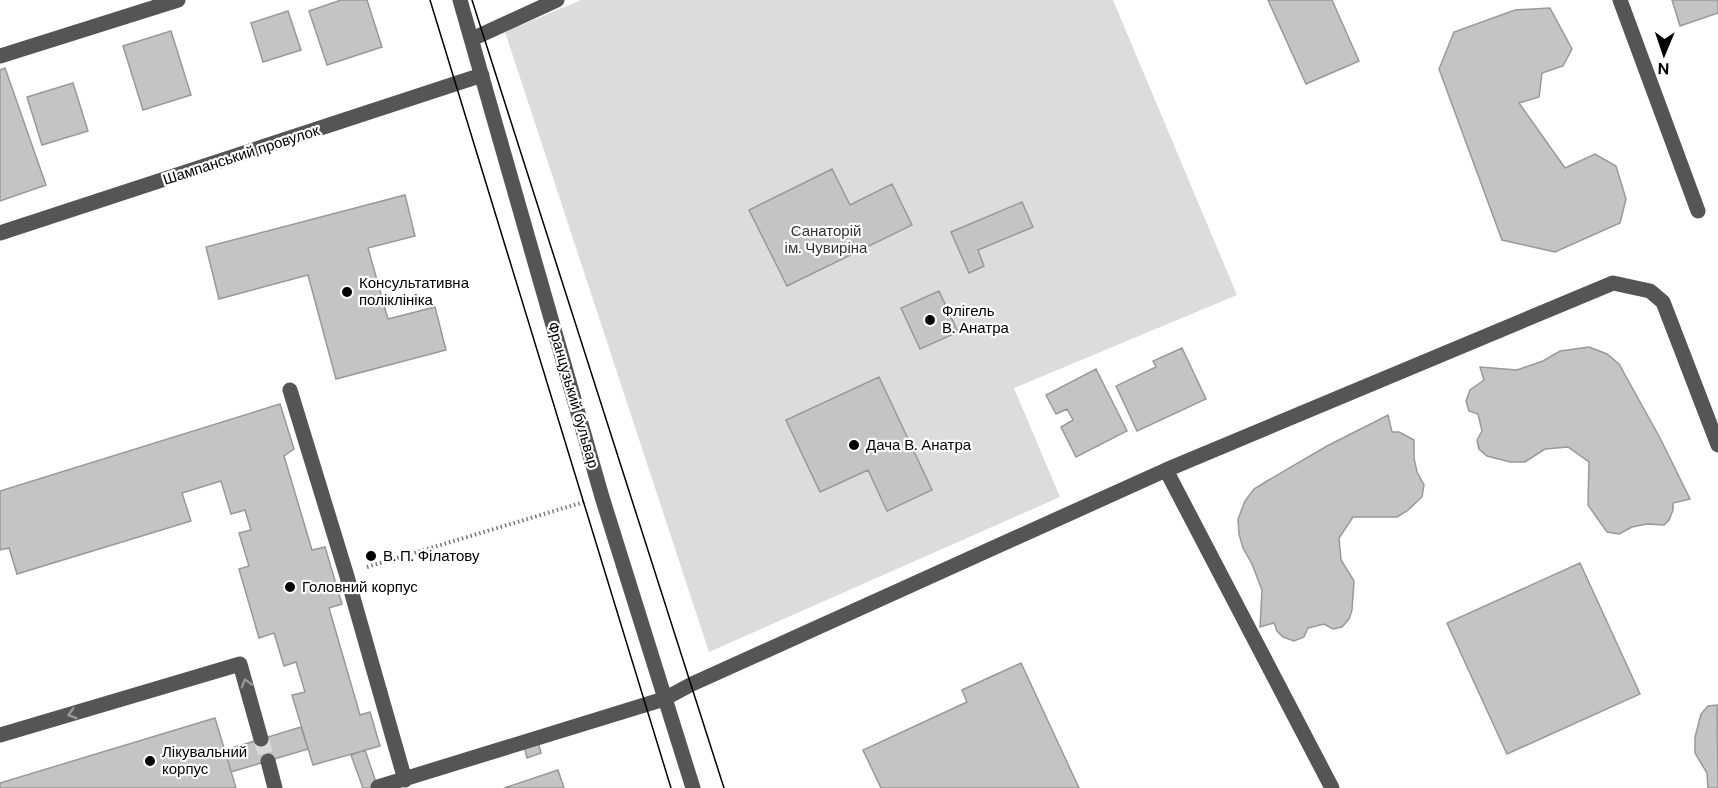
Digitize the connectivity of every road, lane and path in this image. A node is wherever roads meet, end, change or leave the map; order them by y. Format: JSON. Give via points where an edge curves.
{"nodes":[{"id":1,"x":178,"y":0,"type":"edge"},
{"id":2,"x":460,"y":0,"type":"edge"},
{"id":3,"x":557,"y":0,"type":"edge"},
{"id":4,"x":1620,"y":0,"type":"edge"},
{"id":5,"x":472,"y":39,"type":"junction"},
{"id":6,"x":0,"y":56,"type":"edge"},
{"id":7,"x":482,"y":75,"type":"junction"},
{"id":8,"x":1698,"y":211,"type":"dead end"},
{"id":9,"x":0,"y":233,"type":"edge"},
{"id":10,"x":290,"y":390,"type":"dead end"},
{"id":11,"x":1714,"y":421,"type":"edge"},
{"id":12,"x":1718,"y":445,"type":"edge"},
{"id":13,"x":1166,"y":470,"type":"junction"},
{"id":14,"x":602,"y":497,"type":"junction"},
{"id":15,"x":346,"y":573,"type":"junction"},
{"id":16,"x":664,"y":699,"type":"junction"},
{"id":17,"x":0,"y":735,"type":"edge"},
{"id":18,"x":261,"y":739,"type":"tunnel mouth"},
{"id":19,"x":268,"y":761,"type":"tunnel mouth"},
{"id":20,"x":405,"y":780,"type":"junction"},
{"id":21,"x":378,"y":787,"type":"edge"},
{"id":22,"x":275,"y":788,"type":"edge"},
{"id":23,"x":693,"y":788,"type":"edge"},
{"id":24,"x":1332,"y":788,"type":"edge"}],
"edges":[{"from":1,"to":6,"type":"street"},
{"from":2,"to":5,"type":"street","name":"Французький бульвар"},
{"from":3,"to":5,"type":"street"},
{"from":4,"to":8,"type":"street"},
{"from":5,"to":7,"type":"street","name":"Французький бульвар"},
{"from":7,"to":9,"type":"street","name":"Шампанський провулок"},
{"from":7,"to":14,"type":"street","name":"Французький бульвар"},
{"from":10,"to":15,"type":"street"},
{"from":11,"to":12,"type":"street"},
{"from":11,"to":13,"type":"street","via":[[1663,302],[1650,291],[1613,283]]},
{"from":13,"to":16,"type":"street"},
{"from":13,"to":24,"type":"street"},
{"from":14,"to":15,"type":"path"},
{"from":14,"to":16,"type":"street","name":"Французький бульвар"},
{"from":15,"to":20,"type":"street"},
{"from":16,"to":20,"type":"street"},
{"from":16,"to":23,"type":"street","name":"Французький бульвар"},
{"from":18,"to":17,"type":"street","one_way":true,"via":[[240,664]]},
{"from":19,"to":22,"type":"street"},
{"from":20,"to":21,"type":"street"}]}
